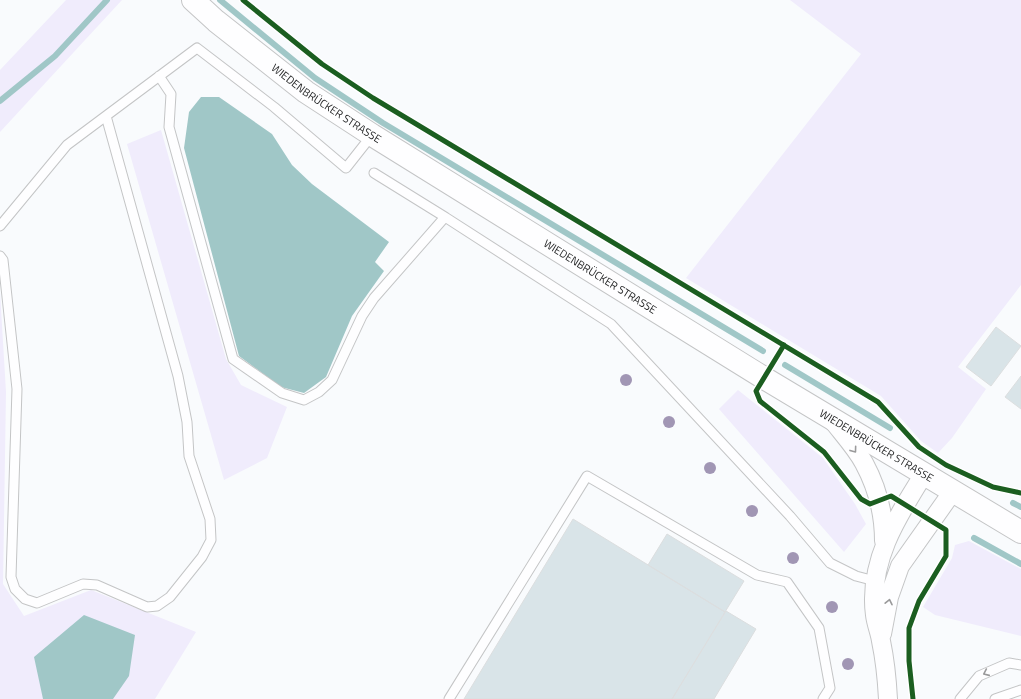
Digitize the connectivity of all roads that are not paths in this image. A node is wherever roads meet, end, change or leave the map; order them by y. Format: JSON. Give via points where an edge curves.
{"nodes":[{"id":1,"x":193,"y":0,"type":"edge"},
{"id":2,"x":159,"y":76,"type":"junction"},
{"id":3,"x":106,"y":116,"type":"junction"},
{"id":4,"x":372,"y":135,"type":"junction"},
{"id":5,"x":374,"y":173,"type":"dead end"},
{"id":6,"x":445,"y":217,"type":"junction"},
{"id":7,"x":0,"y":226,"type":"edge"},
{"id":8,"x":0,"y":256,"type":"edge"},
{"id":9,"x":831,"y":418,"type":"junction"},
{"id":10,"x":924,"y":474,"type":"junction"},
{"id":11,"x":952,"y":491,"type":"junction"},
{"id":12,"x":1021,"y":532,"type":"edge"},
{"id":13,"x":884,"y":546,"type":"junction"},
{"id":14,"x":875,"y":581,"type":"junction"},
{"id":15,"x":881,"y":640,"type":"junction"},
{"id":16,"x":1021,"y":665,"type":"edge"},
{"id":17,"x":1021,"y":690,"type":"edge"},
{"id":18,"x":449,"y":699,"type":"edge"},
{"id":19,"x":823,"y":699,"type":"edge"},
{"id":20,"x":888,"y":699,"type":"edge"},
{"id":21,"x":960,"y":699,"type":"edge"},
{"id":22,"x":995,"y":699,"type":"edge"}],
"edges":[{"from":1,"to":4,"type":"street","name":"WIEDENBRÜCKER STRASSE","via":[[306,92]]},
{"from":2,"to":3,"type":"lane"},
{"from":2,"to":4,"type":"lane","via":[[197,48],[274,107],[346,168]]},
{"from":2,"to":6,"type":"lane","via":[[171,94],[169,127],[233,359],[282,393],[304,400],[319,392],[332,380],[362,316],[374,298]]},
{"from":3,"to":7,"type":"lane","via":[[67,145]]},
{"from":3,"to":8,"type":"lane","via":[[178,376],[188,422],[189,456],[210,519],[211,540],[202,557],[170,597],[157,606],[147,607],[97,585],[83,584],[36,603],[25,600],[15,589],[11,577],[11,536],[17,389],[3,260]]},
{"from":4,"to":9,"type":"street","name":"WIEDENBRÜCKER STRASSE"},
{"from":5,"to":6,"type":"lane"},
{"from":6,"to":14,"type":"lane","via":[[611,324],[790,516],[830,563],[856,576]]},
{"from":9,"to":10,"type":"street","name":"WIEDENBRÜCKER STRASSE"},
{"from":9,"to":13,"type":"street","one_way":true,"via":[[864,463],[879,501],[884,525]]},
{"from":10,"to":11,"type":"street","name":"WIEDENBRÜCKER STRASSE"},
{"from":10,"to":13,"type":"street","via":[[890,530]]},
{"from":11,"to":12,"type":"street","name":"WIEDENBRÜCKER STRASSE"},
{"from":15,"to":11,"type":"street","one_way":true,"via":[[889,597],[900,566]]},
{"from":13,"to":14,"type":"street"},
{"from":14,"to":15,"type":"street","via":[[875,616]]},
{"from":15,"to":20,"type":"street"},
{"from":16,"to":21,"type":"lane","one_way":true,"via":[[1009,662],[979,676]]},
{"from":17,"to":22,"type":"lane"},
{"from":18,"to":19,"type":"lane","via":[[587,476],[757,575],[787,582],[819,628],[830,688]]}]}
